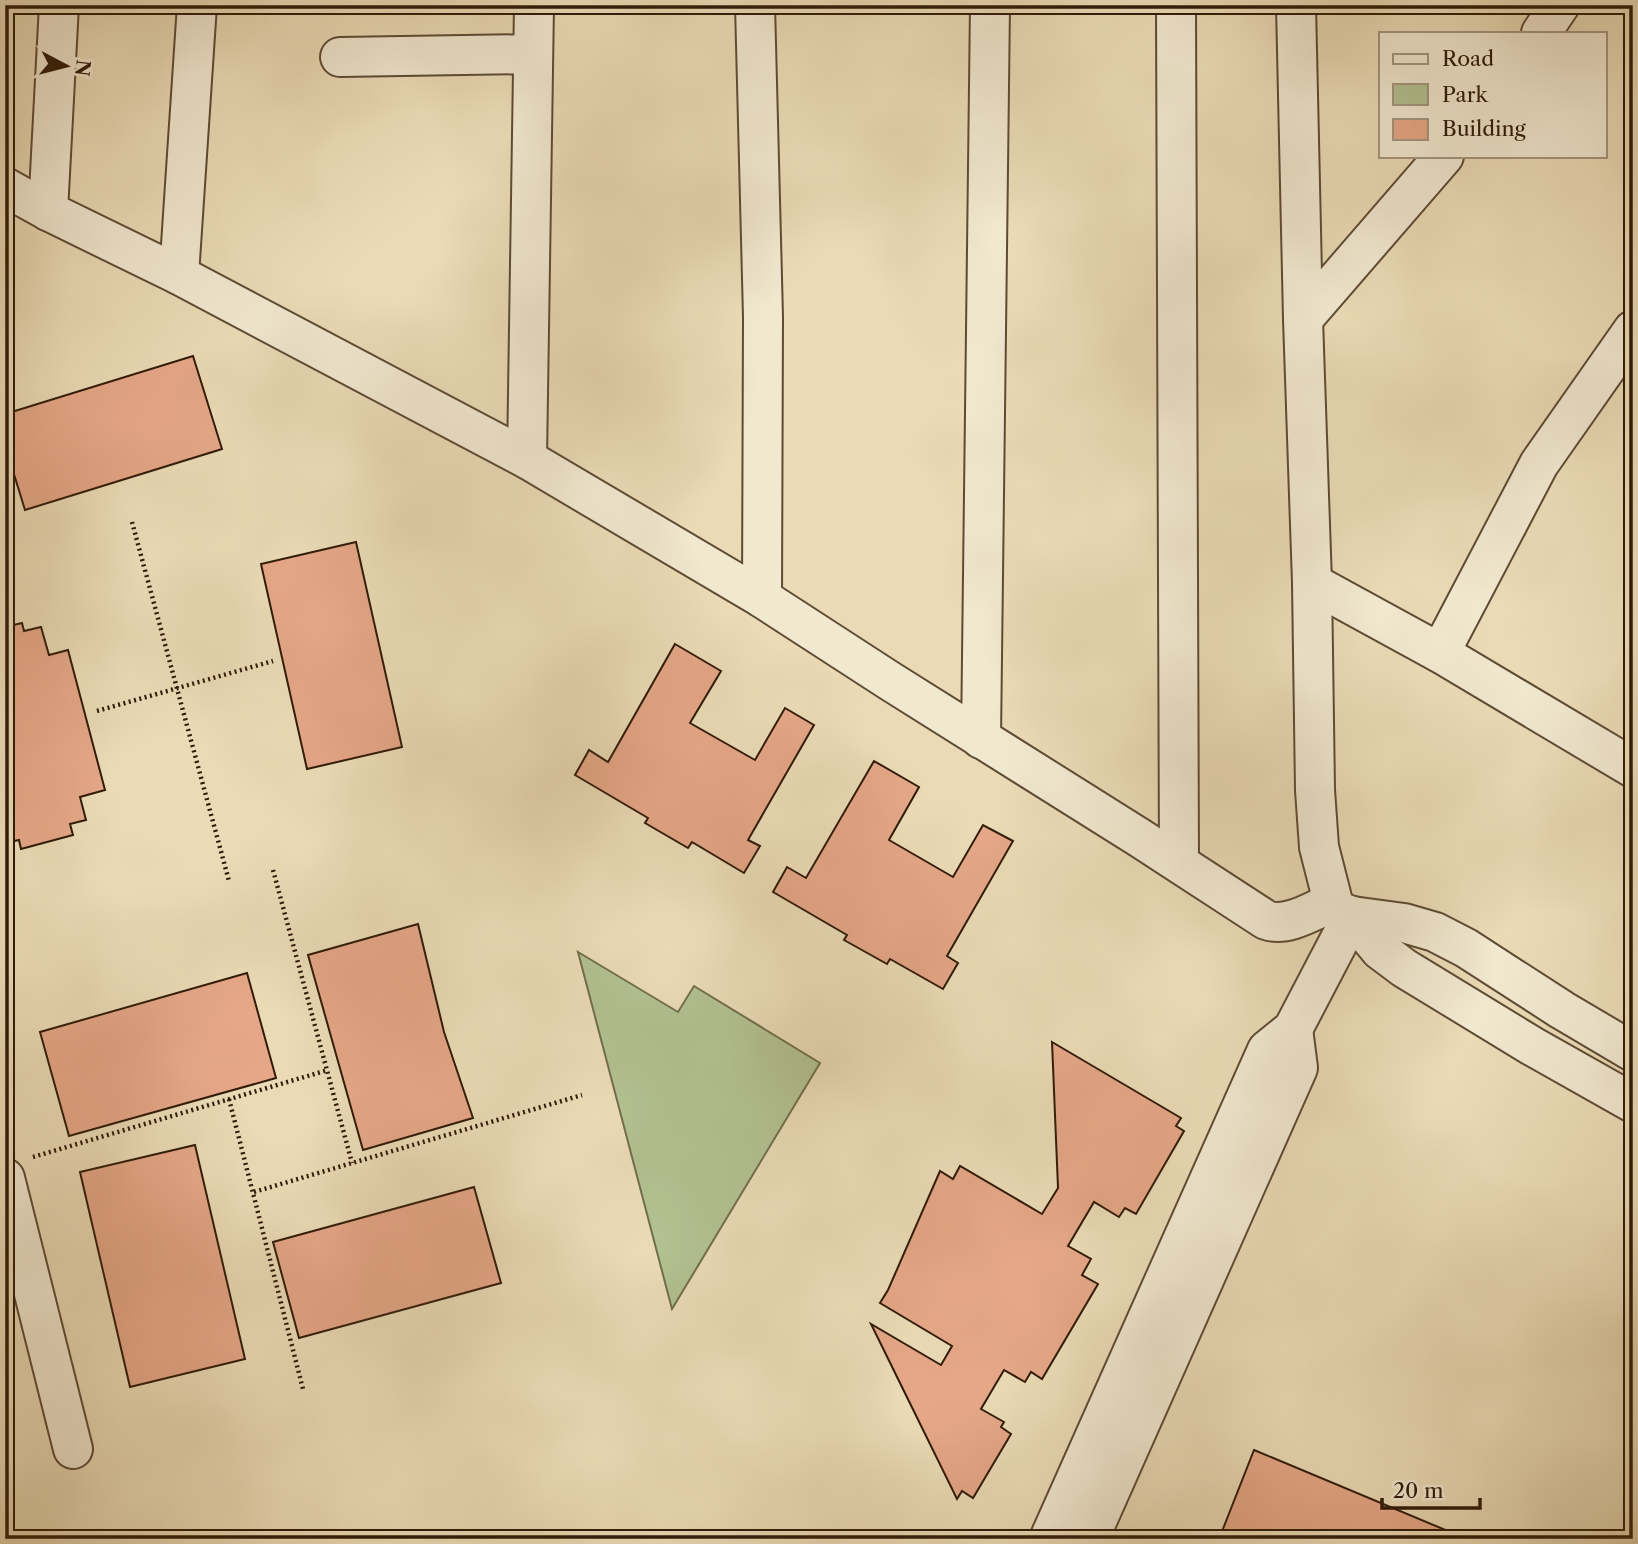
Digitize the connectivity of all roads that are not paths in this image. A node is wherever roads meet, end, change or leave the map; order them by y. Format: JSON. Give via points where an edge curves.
{"nodes":[{"id":1,"x":59,"y":5,"type":"edge"},
{"id":2,"x":197,"y":5,"type":"edge"},
{"id":3,"x":534,"y":5,"type":"edge"},
{"id":4,"x":755,"y":5,"type":"edge"},
{"id":5,"x":990,"y":5,"type":"edge"},
{"id":6,"x":1176,"y":5,"type":"edge"},
{"id":7,"x":1296,"y":5,"type":"edge"},
{"id":8,"x":1560,"y":5,"type":"edge"},
{"id":9,"x":1542,"y":32,"type":"edge"},
{"id":10,"x":533,"y":54,"type":"junction"},
{"id":11,"x":340,"y":57,"type":"dead end"},
{"id":12,"x":1442,"y":158,"type":"edge"},
{"id":13,"x":5,"y":187,"type":"edge"},
{"id":14,"x":48,"y":211,"type":"junction"},
{"id":15,"x":179,"y":275,"type":"junction"},
{"id":16,"x":1303,"y":319,"type":"junction"},
{"id":17,"x":1633,"y":330,"type":"edge"},
{"id":18,"x":527,"y":459,"type":"junction"},
{"id":19,"x":1312,"y":583,"type":"junction"},
{"id":20,"x":762,"y":598,"type":"junction"},
{"id":21,"x":1440,"y":653,"type":"junction"},
{"id":22,"x":981,"y":739,"type":"junction"},
{"id":23,"x":1633,"y":768,"type":"edge"},
{"id":24,"x":1179,"y":862,"type":"junction"},
{"id":25,"x":1342,"y":909,"type":"junction"},
{"id":26,"x":1293,"y":1028,"type":"junction"},
{"id":27,"x":1633,"y":1052,"type":"edge"},
{"id":28,"x":1633,"y":1104,"type":"edge"},
{"id":29,"x":18,"y":1168,"type":"edge"},
{"id":30,"x":73,"y":1449,"type":"dead end"},
{"id":31,"x":1049,"y":1539,"type":"edge"},
{"id":32,"x":1089,"y":1539,"type":"edge"}],
"edges":[{"from":1,"to":14,"type":"street"},
{"from":2,"to":15,"type":"street"},
{"from":3,"to":10,"type":"street"},
{"from":4,"to":20,"type":"street","via":[[763,317]]},
{"from":5,"to":22,"type":"street"},
{"from":6,"to":24,"type":"street"},
{"from":7,"to":16,"type":"street"},
{"from":8,"to":9,"type":"street"},
{"from":10,"to":11,"type":"street"},
{"from":10,"to":18,"type":"street"},
{"from":12,"to":16,"type":"street"},
{"from":13,"to":14,"type":"street"},
{"from":14,"to":15,"type":"street"},
{"from":15,"to":18,"type":"street"},
{"from":16,"to":19,"type":"street"},
{"from":17,"to":21,"type":"street","via":[[1539,464]]},
{"from":18,"to":20,"type":"street"},
{"from":19,"to":21,"type":"street"},
{"from":19,"to":25,"type":"street","via":[[1319,847]]},
{"from":20,"to":22,"type":"street"},
{"from":21,"to":23,"type":"street"},
{"from":22,"to":24,"type":"street"},
{"from":24,"to":25,"type":"street","via":[[1266,920],[1286,921]]},
{"from":25,"to":26,"type":"street"},
{"from":25,"to":27,"type":"street","via":[[1435,932]]},
{"from":25,"to":28,"type":"street","via":[[1380,950],[1404,968]]},
{"from":26,"to":31,"type":"street","via":[[1267,1050]]},
{"from":26,"to":32,"type":"street","via":[[1298,1068]]},
{"from":29,"to":30,"type":"street"}]}
